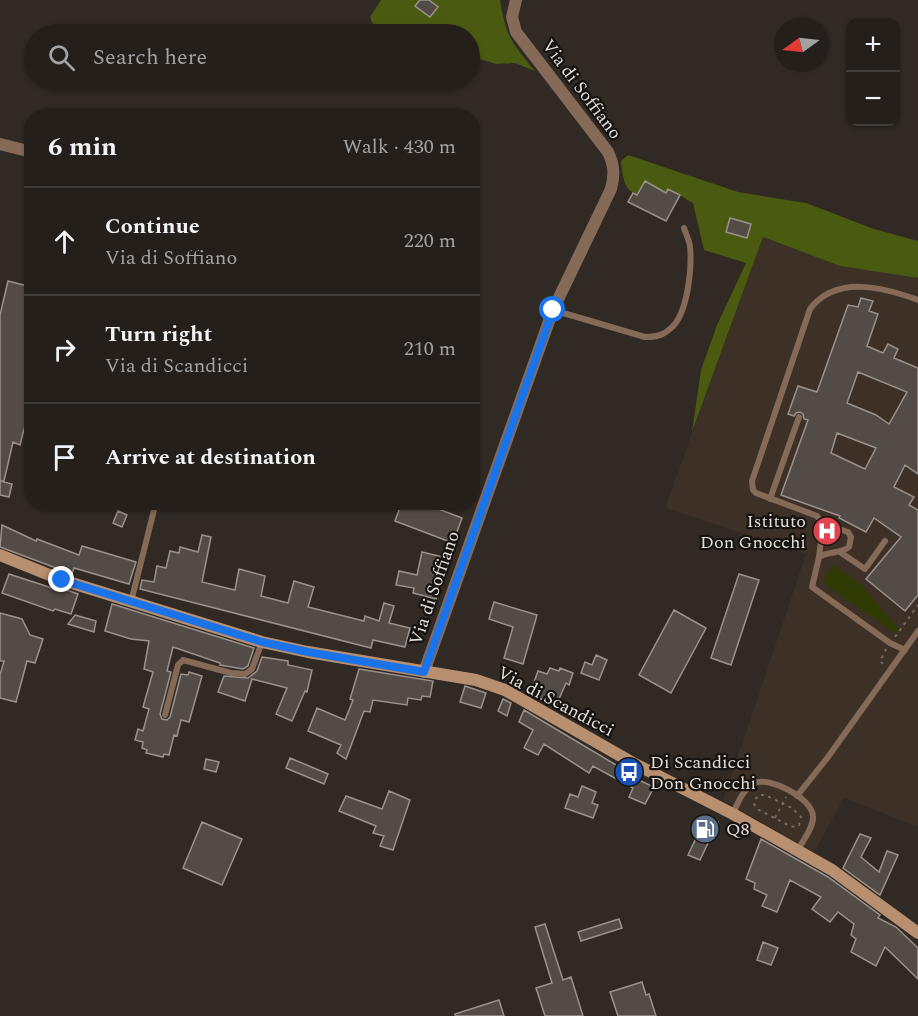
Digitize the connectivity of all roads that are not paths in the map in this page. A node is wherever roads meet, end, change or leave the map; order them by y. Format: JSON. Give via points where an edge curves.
{"nodes":[{"id":1,"x":516,"y":0,"type":"edge"},
{"id":2,"x":0,"y":144,"type":"edge"},
{"id":3,"x":24,"y":150,"type":"edge"},
{"id":4,"x":684,"y":228,"type":"dead end"},
{"id":5,"x":918,"y":300,"type":"edge"},
{"id":6,"x":553,"y":310,"type":"junction"},
{"id":7,"x":799,"y":417,"type":"dead end"},
{"id":8,"x":771,"y":499,"type":"junction"},
{"id":9,"x":154,"y":510,"type":"edge"},
{"id":10,"x":823,"y":525,"type":"junction"},
{"id":11,"x":885,"y":541,"type":"dead end"},
{"id":12,"x":840,"y":552,"type":"junction"},
{"id":13,"x":0,"y":555,"type":"edge"},
{"id":14,"x":819,"y":557,"type":"junction"},
{"id":15,"x":131,"y":602,"type":"junction"},
{"id":16,"x":918,"y":631,"type":"edge"},
{"id":17,"x":262,"y":642,"type":"junction"},
{"id":18,"x":905,"y":650,"type":"junction"},
{"id":19,"x":424,"y":672,"type":"junction"},
{"id":20,"x":165,"y":715,"type":"dead end"},
{"id":21,"x":797,"y":796,"type":"junction"},
{"id":22,"x":733,"y":814,"type":"junction"},
{"id":23,"x":798,"y":850,"type":"junction"},
{"id":24,"x":918,"y":933,"type":"edge"}],
"edges":[{"from":1,"to":6,"type":"street","name":"Via di Soffiano","via":[[512,17],[516,32],[608,152],[614,169],[611,189]]},
{"from":2,"to":3,"type":"street"},
{"from":4,"to":6,"type":"lane","via":[[690,243],[690,263],[683,310],[672,328],[658,336],[645,337]]},
{"from":5,"to":8,"type":"lane","via":[[849,287],[826,294],[810,309],[752,476],[753,490]]},
{"from":6,"to":19,"type":"street","name":"Via di Soffiano"},
{"from":7,"to":8,"type":"lane"},
{"from":8,"to":10,"type":"lane","via":[[817,516]]},
{"from":9,"to":15,"type":"lane"},
{"from":10,"to":12,"type":"lane","via":[[848,532],[849,547]]},
{"from":10,"to":14,"type":"lane"},
{"from":11,"to":12,"type":"lane","via":[[865,569]]},
{"from":12,"to":14,"type":"lane"},
{"from":13,"to":15,"type":"street","name":"Via di Scandicci"},
{"from":14,"to":18,"type":"lane","via":[[812,587],[890,644]]},
{"from":15,"to":17,"type":"street","name":"Via di Scandicci"},
{"from":16,"to":18,"type":"lane"},
{"from":17,"to":19,"type":"street","name":"Via di Scandicci"},
{"from":17,"to":20,"type":"lane","via":[[252,669],[245,674],[183,660],[178,665]]},
{"from":18,"to":21,"type":"lane"},
{"from":19,"to":22,"type":"street","name":"Via di Scandicci","via":[[481,681],[506,690],[633,764]]},
{"from":21,"to":22,"type":"lane","via":[[768,781],[753,783]]},
{"from":21,"to":23,"type":"lane","via":[[809,804],[813,816]]},
{"from":22,"to":23,"type":"street","name":"Via di Scandicci"},
{"from":23,"to":24,"type":"street","name":"Via di Scandicci"}]}
